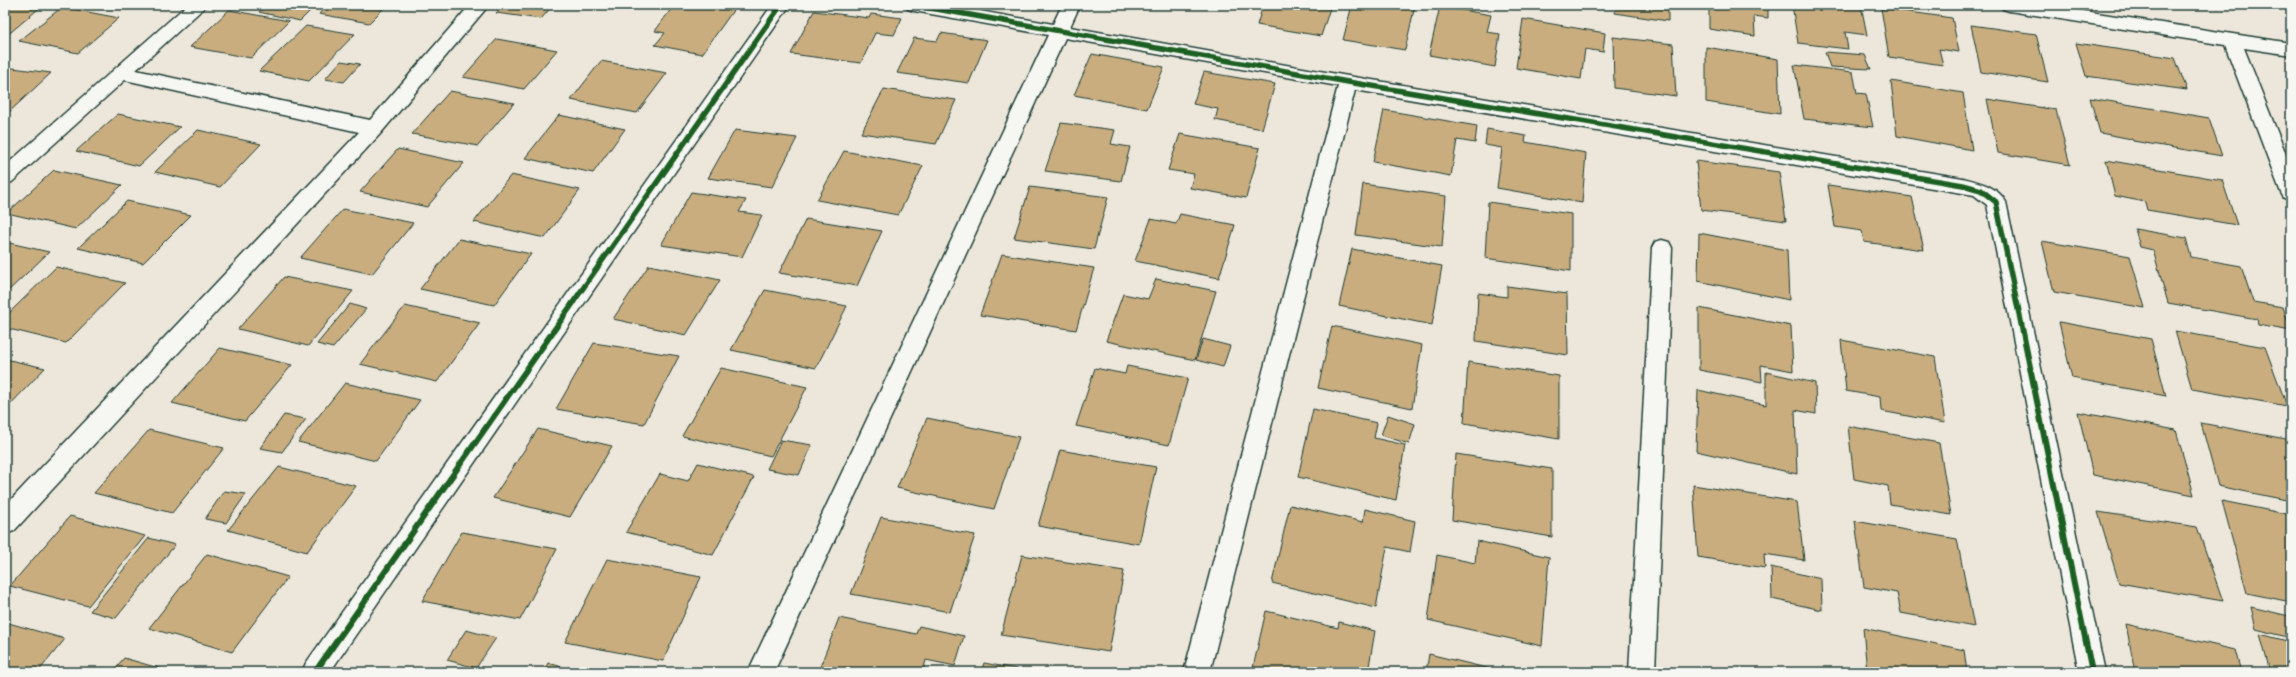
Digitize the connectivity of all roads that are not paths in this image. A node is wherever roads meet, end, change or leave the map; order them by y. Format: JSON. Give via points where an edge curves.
{"nodes":[{"id":1,"x":198,"y":5,"type":"edge"},
{"id":2,"x":480,"y":5,"type":"edge"},
{"id":3,"x":781,"y":5,"type":"edge"},
{"id":4,"x":914,"y":5,"type":"edge"},
{"id":5,"x":1071,"y":5,"type":"edge"},
{"id":6,"x":2009,"y":5,"type":"edge"},
{"id":7,"x":1059,"y":31,"type":"junction"},
{"id":8,"x":2232,"y":40,"type":"junction"},
{"id":9,"x":2291,"y":49,"type":"edge"},
{"id":10,"x":121,"y":73,"type":"junction"},
{"id":11,"x":1348,"y":82,"type":"junction"},
{"id":12,"x":374,"y":128,"type":"junction"},
{"id":13,"x":5,"y":177,"type":"edge"},
{"id":14,"x":2291,"y":193,"type":"edge"},
{"id":15,"x":1662,"y":248,"type":"dead end"},
{"id":16,"x":5,"y":523,"type":"edge"},
{"id":17,"x":315,"y":672,"type":"edge"},
{"id":18,"x":761,"y":672,"type":"edge"},
{"id":19,"x":1197,"y":672,"type":"edge"},
{"id":20,"x":1642,"y":672,"type":"edge"},
{"id":21,"x":2092,"y":672,"type":"edge"}],
"edges":[{"from":1,"to":10,"type":"street"},
{"from":2,"to":12,"type":"street"},
{"from":3,"to":17,"type":"street"},
{"from":4,"to":7,"type":"street"},
{"from":5,"to":7,"type":"street"},
{"from":6,"to":8,"type":"street"},
{"from":7,"to":11,"type":"street"},
{"from":7,"to":18,"type":"street"},
{"from":8,"to":9,"type":"street"},
{"from":8,"to":14,"type":"street"},
{"from":10,"to":12,"type":"street"},
{"from":10,"to":13,"type":"street"},
{"from":11,"to":19,"type":"street"},
{"from":11,"to":21,"type":"street","via":[[1981,190],[1996,202]]},
{"from":12,"to":16,"type":"street"},
{"from":15,"to":20,"type":"street"}]}
